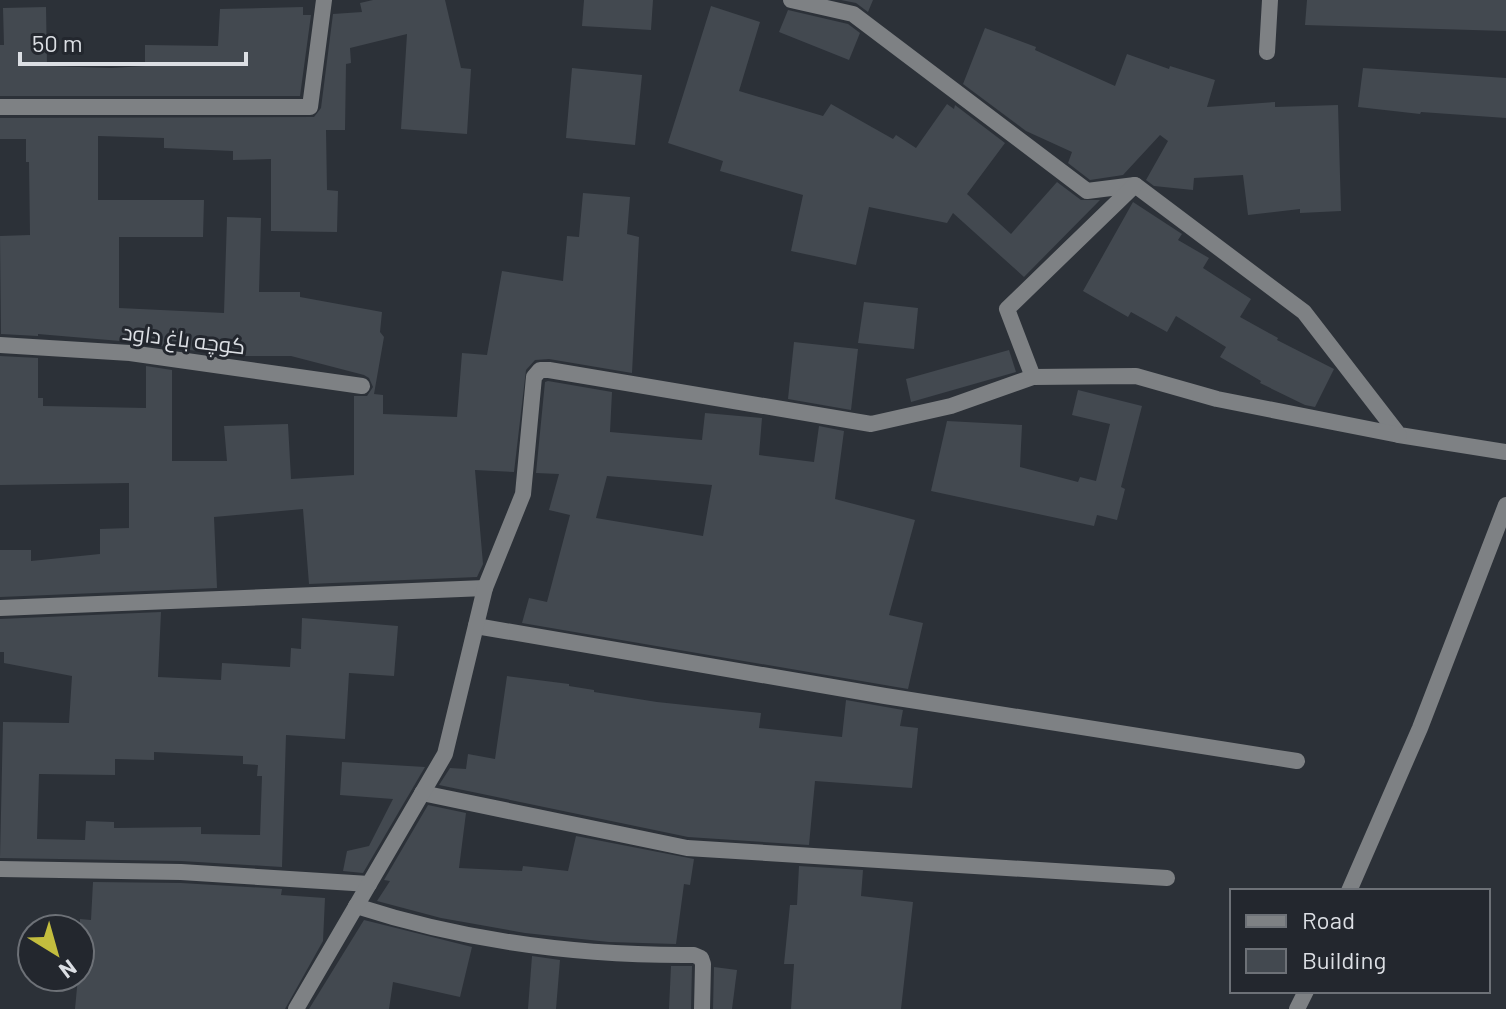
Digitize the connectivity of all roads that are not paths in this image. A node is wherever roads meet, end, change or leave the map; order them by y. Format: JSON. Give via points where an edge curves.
{"nodes":[{"id":1,"x":324,"y":0,"type":"edge"},
{"id":2,"x":791,"y":0,"type":"edge"},
{"id":3,"x":1270,"y":0,"type":"edge"},
{"id":4,"x":1267,"y":52,"type":"dead end"},
{"id":5,"x":0,"y":107,"type":"edge"},
{"id":6,"x":1135,"y":185,"type":"junction"},
{"id":7,"x":0,"y":345,"type":"edge"},
{"id":8,"x":1033,"y":377,"type":"junction"},
{"id":9,"x":362,"y":386,"type":"dead end"},
{"id":10,"x":1399,"y":435,"type":"junction"},
{"id":11,"x":1506,"y":452,"type":"edge"},
{"id":12,"x":1506,"y":505,"type":"edge"},
{"id":13,"x":485,"y":588,"type":"junction"},
{"id":14,"x":0,"y":608,"type":"edge"},
{"id":15,"x":476,"y":626,"type":"junction"},
{"id":16,"x":1297,"y":761,"type":"dead end"},
{"id":17,"x":422,"y":793,"type":"junction"},
{"id":18,"x":0,"y":869,"type":"edge"},
{"id":19,"x":1167,"y":878,"type":"dead end"},
{"id":20,"x":369,"y":884,"type":"junction"},
{"id":21,"x":1350,"y":889,"type":"edge"},
{"id":22,"x":356,"y":906,"type":"junction"},
{"id":23,"x":296,"y":1009,"type":"edge"},
{"id":24,"x":702,"y":1009,"type":"edge"}],
"edges":[{"from":1,"to":5,"type":"street","via":[[310,107]]},
{"from":2,"to":6,"type":"street","via":[[853,14],[1087,191]]},
{"from":3,"to":4,"type":"street"},
{"from":6,"to":8,"type":"street","via":[[1007,309]]},
{"from":6,"to":10,"type":"street","via":[[1304,312]]},
{"from":7,"to":9,"type":"street","name":"کوچه باغ داود","via":[[130,353]]},
{"from":8,"to":10,"type":"street","via":[[1136,376],[1217,399]]},
{"from":8,"to":13,"type":"street","via":[[951,406],[871,424],[540,370],[534,377],[523,494]]},
{"from":10,"to":11,"type":"street"},
{"from":12,"to":21,"type":"street","via":[[1420,728]]},
{"from":13,"to":14,"type":"street"},
{"from":13,"to":15,"type":"street"},
{"from":15,"to":16,"type":"street"},
{"from":15,"to":17,"type":"street","via":[[445,754]]},
{"from":17,"to":19,"type":"street","via":[[687,848]]},
{"from":17,"to":20,"type":"street"},
{"from":18,"to":20,"type":"street","via":[[181,872]]},
{"from":20,"to":22,"type":"street"},
{"from":22,"to":23,"type":"street"},
{"from":22,"to":24,"type":"street","via":[[418,926],[555,948],[694,955],[703,964]]}]}
